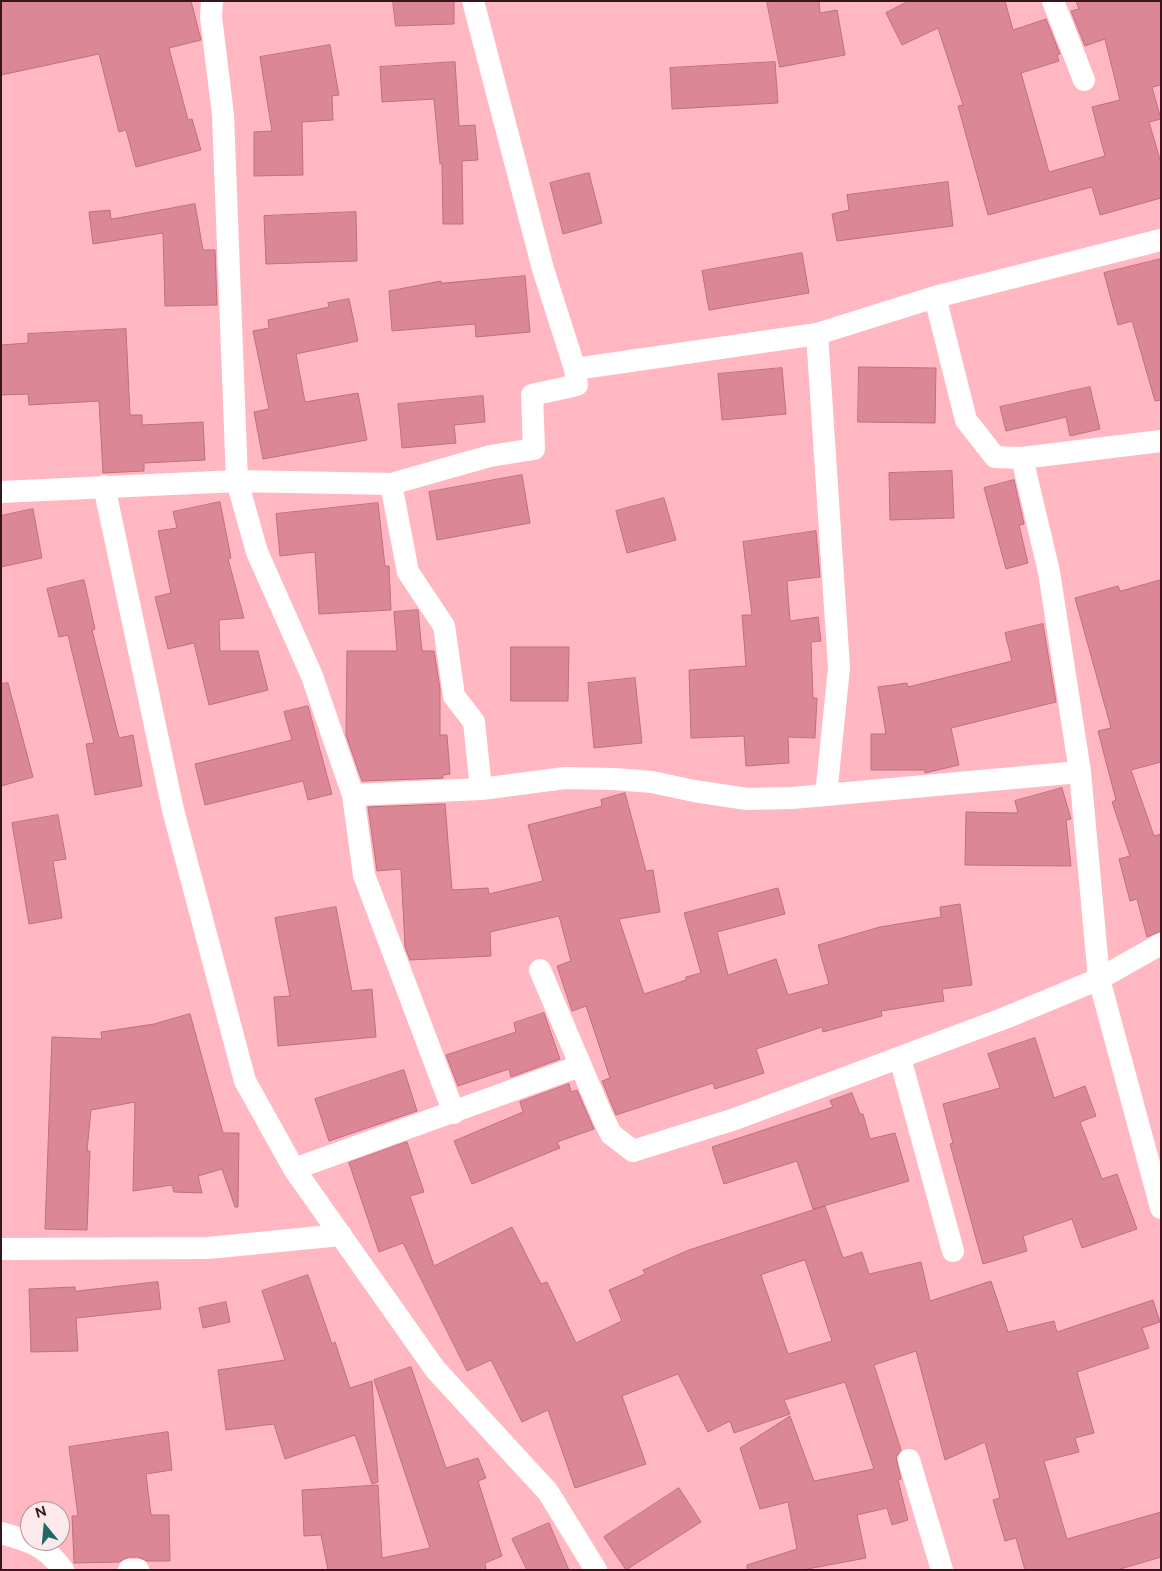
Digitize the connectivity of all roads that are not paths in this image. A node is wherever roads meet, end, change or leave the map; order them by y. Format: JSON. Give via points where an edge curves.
{"nodes":[{"id":1,"x":212,"y":1,"type":"edge"},
{"id":2,"x":473,"y":1,"type":"edge"},
{"id":3,"x":1053,"y":1,"type":"edge"},
{"id":4,"x":1084,"y":80,"type":"dead end"},
{"id":5,"x":1161,"y":240,"type":"edge"},
{"id":6,"x":936,"y":297,"type":"junction"},
{"id":7,"x":817,"y":334,"type":"junction"},
{"id":8,"x":575,"y":369,"type":"junction"},
{"id":9,"x":1161,"y":441,"type":"edge"},
{"id":10,"x":1022,"y":458,"type":"junction"},
{"id":11,"x":237,"y":481,"type":"junction"},
{"id":12,"x":391,"y":484,"type":"junction"},
{"id":13,"x":104,"y":486,"type":"junction"},
{"id":14,"x":1,"y":492,"type":"edge"},
{"id":15,"x":1080,"y":772,"type":"junction"},
{"id":16,"x":481,"y":789,"type":"junction"},
{"id":17,"x":353,"y":795,"type":"junction"},
{"id":18,"x":826,"y":795,"type":"junction"},
{"id":19,"x":1161,"y":944,"type":"edge"},
{"id":20,"x":540,"y":970,"type":"dead end"},
{"id":21,"x":1099,"y":979,"type":"junction"},
{"id":22,"x":900,"y":1058,"type":"junction"},
{"id":23,"x":580,"y":1066,"type":"junction"},
{"id":24,"x":454,"y":1113,"type":"junction"},
{"id":25,"x":294,"y":1169,"type":"junction"},
{"id":26,"x":1161,"y":1208,"type":"edge"},
{"id":27,"x":341,"y":1235,"type":"junction"},
{"id":28,"x":1,"y":1249,"type":"edge"},
{"id":29,"x":953,"y":1251,"type":"dead end"},
{"id":30,"x":908,"y":1460,"type":"dead end"},
{"id":31,"x":1,"y":1533,"type":"edge"},
{"id":32,"x":63,"y":1570,"type":"edge"},
{"id":33,"x":129,"y":1570,"type":"edge"},
{"id":34,"x":138,"y":1570,"type":"edge"},
{"id":35,"x":596,"y":1570,"type":"edge"},
{"id":36,"x":942,"y":1570,"type":"edge"}],
"edges":[{"from":1,"to":11,"type":"street","via":[[211,18],[224,124]]},
{"from":2,"to":8,"type":"street","via":[[543,269]]},
{"from":3,"to":4,"type":"street"},
{"from":5,"to":6,"type":"street"},
{"from":6,"to":7,"type":"street"},
{"from":6,"to":10,"type":"street","via":[[966,420],[995,457]]},
{"from":7,"to":8,"type":"street"},
{"from":7,"to":18,"type":"street","via":[[839,668]]},
{"from":8,"to":12,"type":"street","via":[[577,385],[532,394],[534,449],[490,456]]},
{"from":9,"to":10,"type":"street"},
{"from":10,"to":15,"type":"street","via":[[1049,572]]},
{"from":11,"to":12,"type":"street"},
{"from":11,"to":13,"type":"street"},
{"from":11,"to":17,"type":"street","via":[[257,552],[312,676]]},
{"from":12,"to":16,"type":"street","via":[[408,572],[444,626],[454,696],[474,722]]},
{"from":13,"to":14,"type":"street"},
{"from":13,"to":25,"type":"street","via":[[173,810],[245,1081]]},
{"from":15,"to":18,"type":"street"},
{"from":15,"to":21,"type":"street"},
{"from":16,"to":17,"type":"street"},
{"from":16,"to":18,"type":"street","via":[[565,778],[614,778],[747,799]]},
{"from":17,"to":24,"type":"street","via":[[364,875]]},
{"from":19,"to":21,"type":"street"},
{"from":20,"to":23,"type":"street"},
{"from":21,"to":22,"type":"street"},
{"from":21,"to":26,"type":"street"},
{"from":22,"to":23,"type":"street","via":[[735,1119],[632,1151],[611,1134]]},
{"from":22,"to":29,"type":"street"},
{"from":23,"to":24,"type":"street"},
{"from":24,"to":25,"type":"street"},
{"from":25,"to":27,"type":"street"},
{"from":27,"to":28,"type":"street","via":[[208,1248]]},
{"from":27,"to":35,"type":"street","via":[[435,1369],[548,1492]]},
{"from":30,"to":36,"type":"street"},
{"from":31,"to":32,"type":"street","via":[[35,1542],[54,1557]]},
{"from":33,"to":34,"type":"street"}]}
